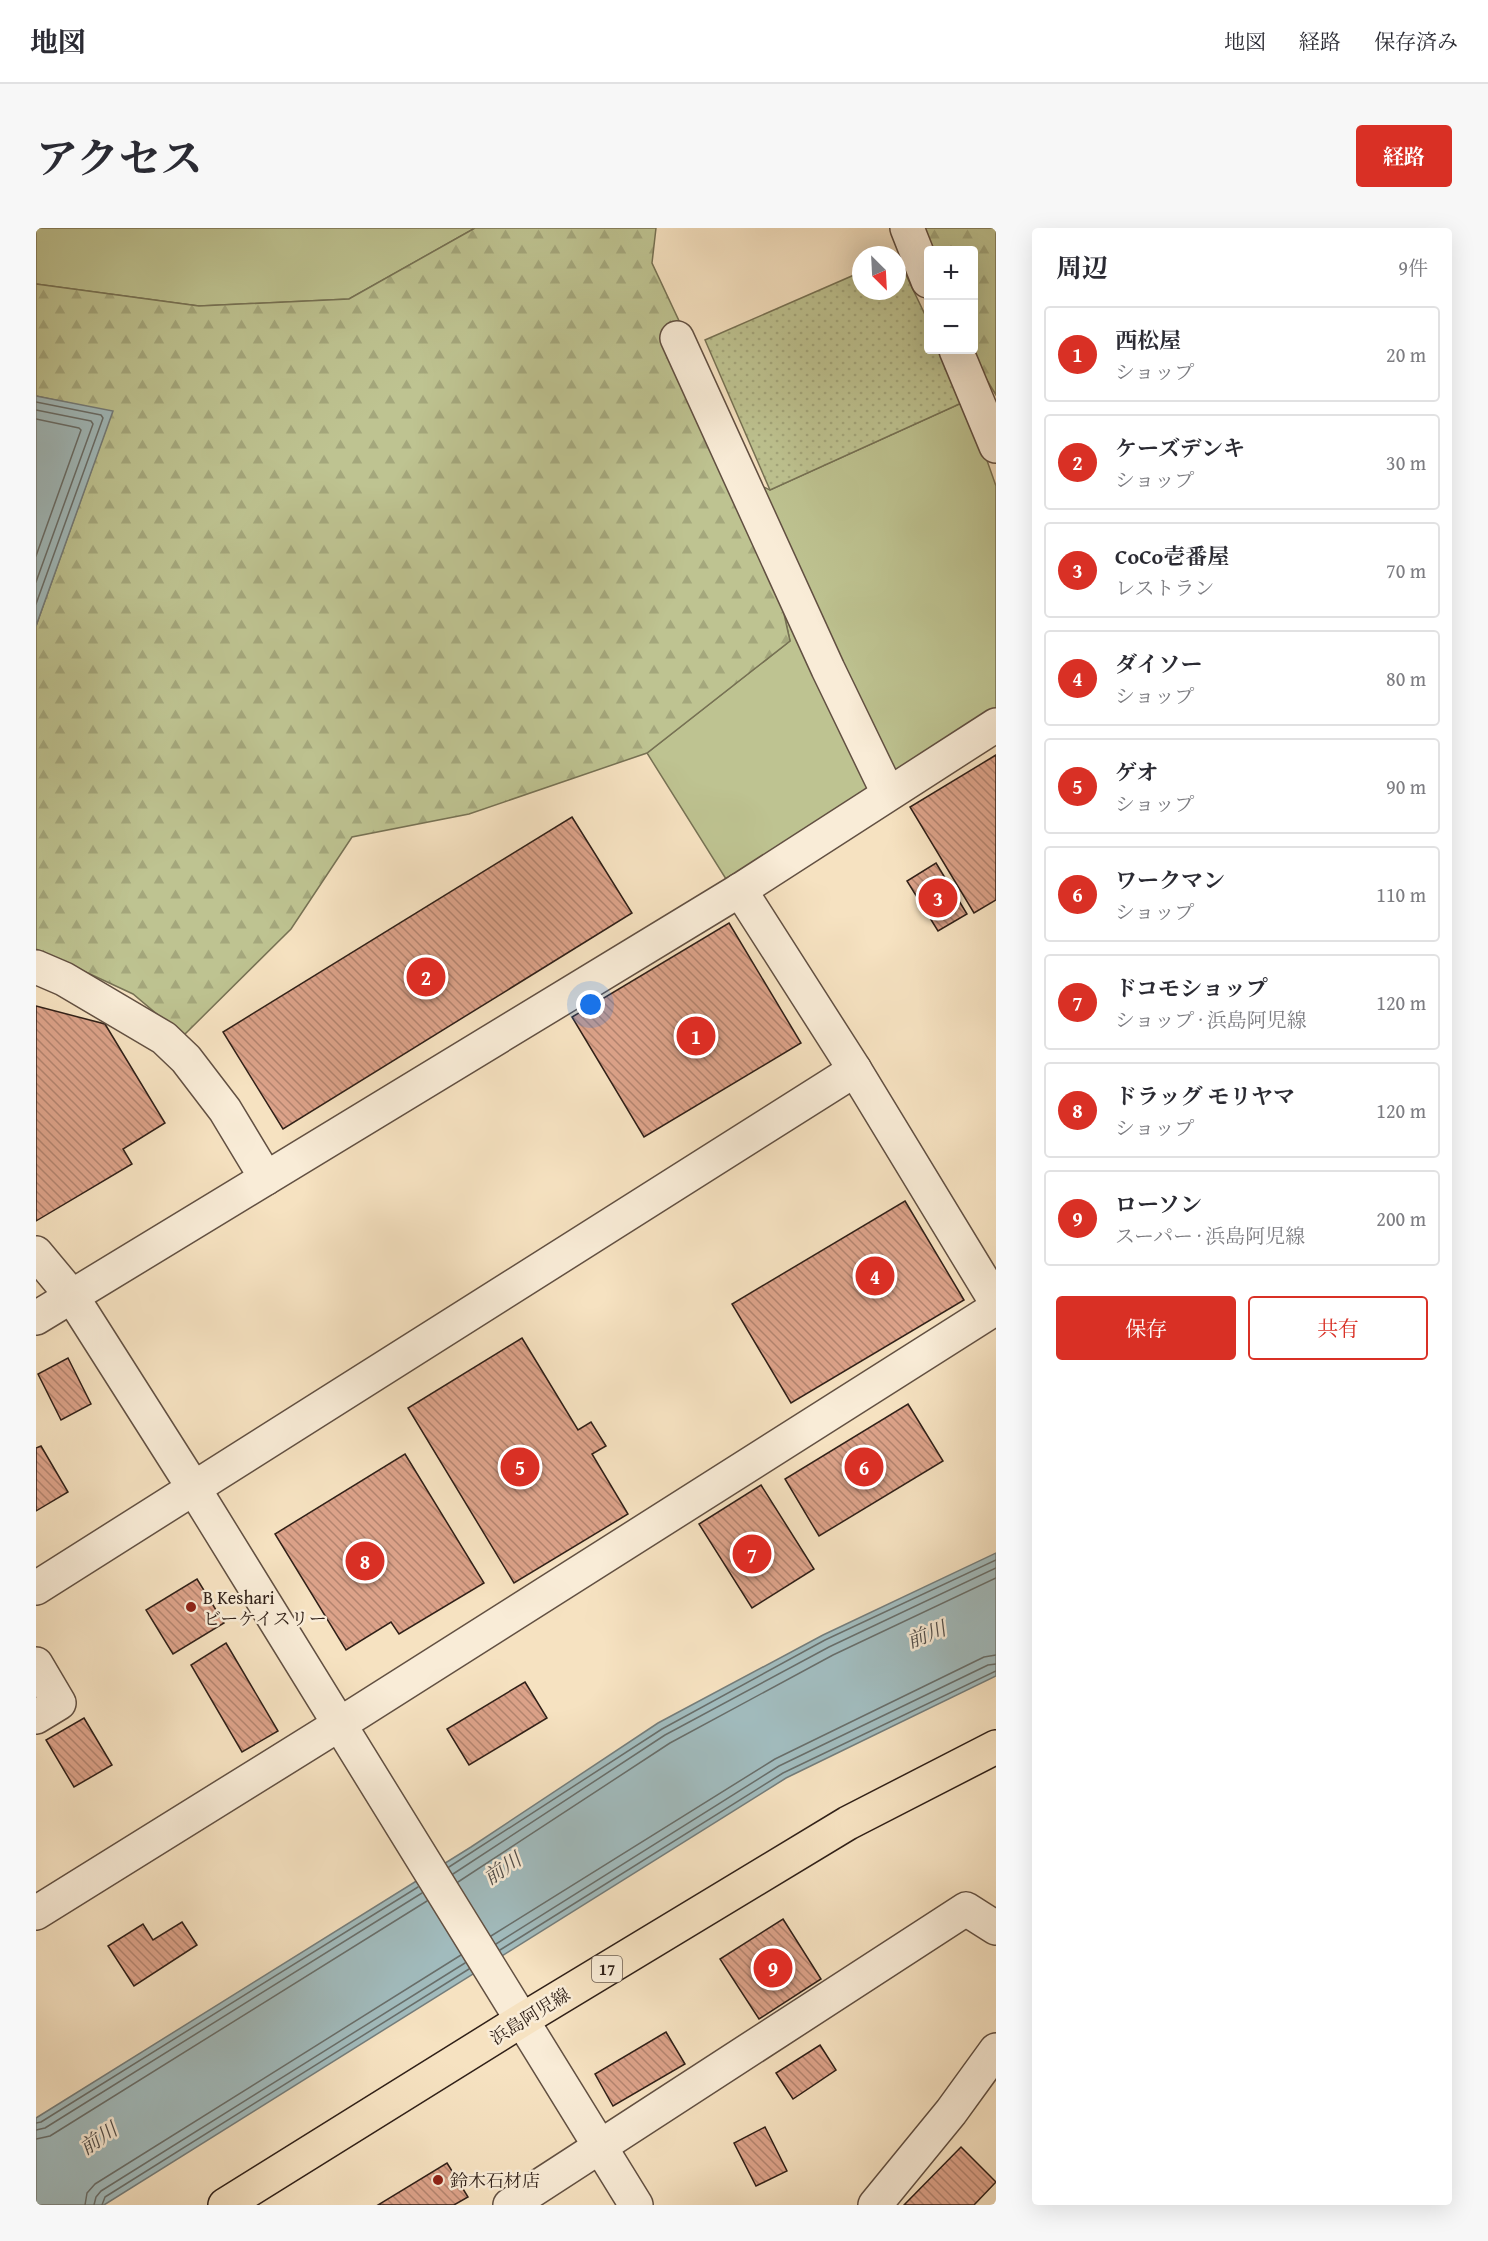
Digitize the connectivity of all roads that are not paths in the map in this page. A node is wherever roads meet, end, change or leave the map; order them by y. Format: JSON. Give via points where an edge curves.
{"nodes":[{"id":1,"x":907,"y":228,"type":"edge"},
{"id":2,"x":924,"y":271,"type":"edge"},
{"id":3,"x":677,"y":338,"type":"dead end"},
{"id":4,"x":958,"y":354,"type":"edge"},
{"id":5,"x":996,"y":446,"type":"edge"},
{"id":6,"x":996,"y":725,"type":"edge"},
{"id":7,"x":888,"y":794,"type":"junction"},
{"id":8,"x":740,"y":890,"type":"junction"},
{"id":9,"x":36,"y":967,"type":"edge"},
{"id":10,"x":855,"y":1070,"type":"junction"},
{"id":11,"x":266,"y":1178,"type":"junction"},
{"id":12,"x":36,"y":1252,"type":"edge"},
{"id":13,"x":71,"y":1295,"type":"junction"},
{"id":14,"x":996,"y":1302,"type":"edge"},
{"id":15,"x":996,"y":1308,"type":"edge"},
{"id":16,"x":36,"y":1318,"type":"edge"},
{"id":17,"x":193,"y":1487,"type":"junction"},
{"id":18,"x":36,"y":1588,"type":"edge"},
{"id":19,"x":36,"y":1664,"type":"edge"},
{"id":20,"x":36,"y":1718,"type":"edge"},
{"id":21,"x":339,"y":1725,"type":"junction"},
{"id":22,"x":996,"y":1747,"type":"edge"},
{"id":23,"x":36,"y":1912,"type":"edge"},
{"id":24,"x":996,"y":1928,"type":"edge"},
{"id":25,"x":522,"y":2020,"type":"junction"},
{"id":26,"x":996,"y":2050,"type":"edge"},
{"id":27,"x":600,"y":2145,"type":"junction"},
{"id":28,"x":225,"y":2205,"type":"edge"},
{"id":29,"x":510,"y":2205,"type":"edge"},
{"id":30,"x":636,"y":2205,"type":"edge"},
{"id":31,"x":875,"y":2205,"type":"edge"}],
"edges":[{"from":1,"to":2,"type":"street"},
{"from":3,"to":7,"type":"street"},
{"from":4,"to":5,"type":"street"},
{"from":6,"to":7,"type":"street"},
{"from":7,"to":8,"type":"street"},
{"from":8,"to":10,"type":"street"},
{"from":8,"to":11,"type":"street"},
{"from":9,"to":11,"type":"street","via":[[64,979],[164,1038],[186,1059],[225,1110]]},
{"from":10,"to":14,"type":"street"},
{"from":10,"to":17,"type":"street"},
{"from":11,"to":13,"type":"street"},
{"from":12,"to":13,"type":"street"},
{"from":13,"to":16,"type":"street"},
{"from":13,"to":17,"type":"street"},
{"from":15,"to":21,"type":"street"},
{"from":17,"to":18,"type":"street"},
{"from":17,"to":21,"type":"street"},
{"from":19,"to":20,"type":"street","via":[[59,1703]]},
{"from":21,"to":23,"type":"street"},
{"from":21,"to":25,"type":"street"},
{"from":22,"to":25,"type":"main road","name":"浜島阿児線","number":"17","via":[[848,1823]]},
{"from":24,"to":27,"type":"street","via":[[966,1909]]},
{"from":25,"to":27,"type":"street"},
{"from":25,"to":28,"type":"main road","name":"浜島阿児線","number":"17"},
{"from":26,"to":31,"type":"street"},
{"from":27,"to":29,"type":"street"},
{"from":27,"to":30,"type":"street"}]}
